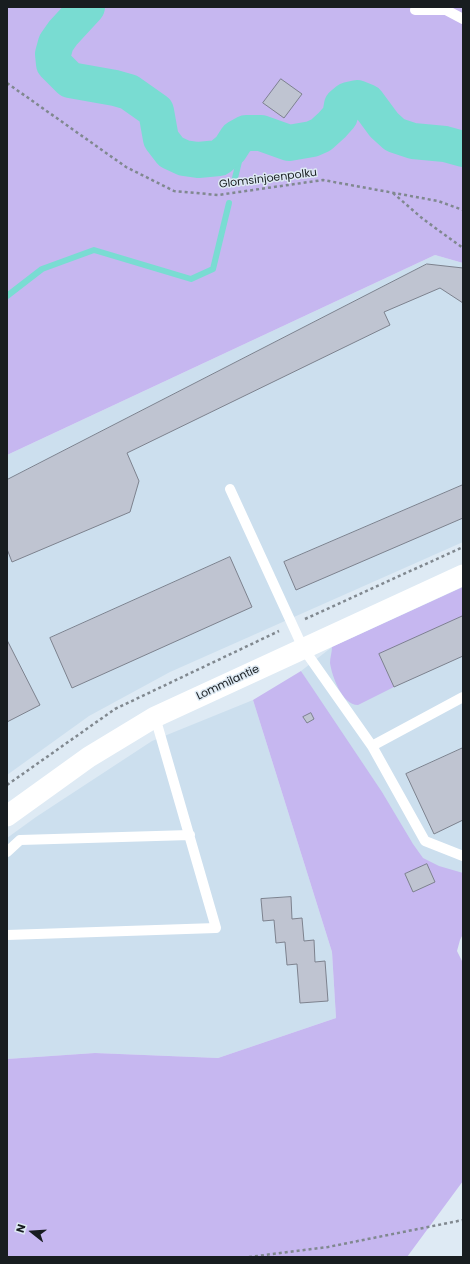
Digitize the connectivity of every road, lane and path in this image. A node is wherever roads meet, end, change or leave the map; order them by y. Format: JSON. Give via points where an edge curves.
{"nodes":[{"id":1,"x":415,"y":10,"type":"dead end"},
{"id":2,"x":463,"y":19,"type":"edge"},
{"id":3,"x":7,"y":83,"type":"edge"},
{"id":4,"x":392,"y":193,"type":"junction"},
{"id":5,"x":463,"y":210,"type":"edge"},
{"id":6,"x":463,"y":248,"type":"edge"},
{"id":7,"x":230,"y":489,"type":"dead end"},
{"id":8,"x":463,"y":575,"type":"edge"},
{"id":9,"x":304,"y":648,"type":"junction"},
{"id":10,"x":463,"y":697,"type":"edge"},
{"id":11,"x":155,"y":716,"type":"junction"},
{"id":12,"x":372,"y":746,"type":"junction"},
{"id":13,"x":7,"y":816,"type":"edge"},
{"id":14,"x":190,"y":834,"type":"junction"},
{"id":15,"x":7,"y":852,"type":"edge"},
{"id":16,"x":463,"y":856,"type":"edge"},
{"id":17,"x":7,"y":935,"type":"edge"},
{"id":18,"x":463,"y":1220,"type":"edge"},
{"id":19,"x":249,"y":1257,"type":"edge"}],
"edges":[{"from":1,"to":2,"type":"lane","via":[[446,10]]},
{"from":3,"to":4,"type":"path","name":"Glomsinjoenpolku","via":[[126,167],[174,191],[218,195],[323,180]]},
{"from":4,"to":5,"type":"path","name":"Glomsinjoenpolku","via":[[438,201]]},
{"from":4,"to":6,"type":"path"},
{"from":7,"to":9,"type":"lane"},
{"from":8,"to":9,"type":"street","name":"Lommilantie"},
{"from":9,"to":11,"type":"street","name":"Lommilantie"},
{"from":9,"to":12,"type":"lane"},
{"from":10,"to":12,"type":"lane"},
{"from":11,"to":13,"type":"street","name":"Lommilantie","via":[[89,757]]},
{"from":11,"to":14,"type":"lane"},
{"from":12,"to":16,"type":"lane","via":[[425,841]]},
{"from":14,"to":15,"type":"lane","via":[[20,840]]},
{"from":14,"to":17,"type":"lane","via":[[216,928]]},
{"from":18,"to":19,"type":"path","via":[[328,1247]]}]}
